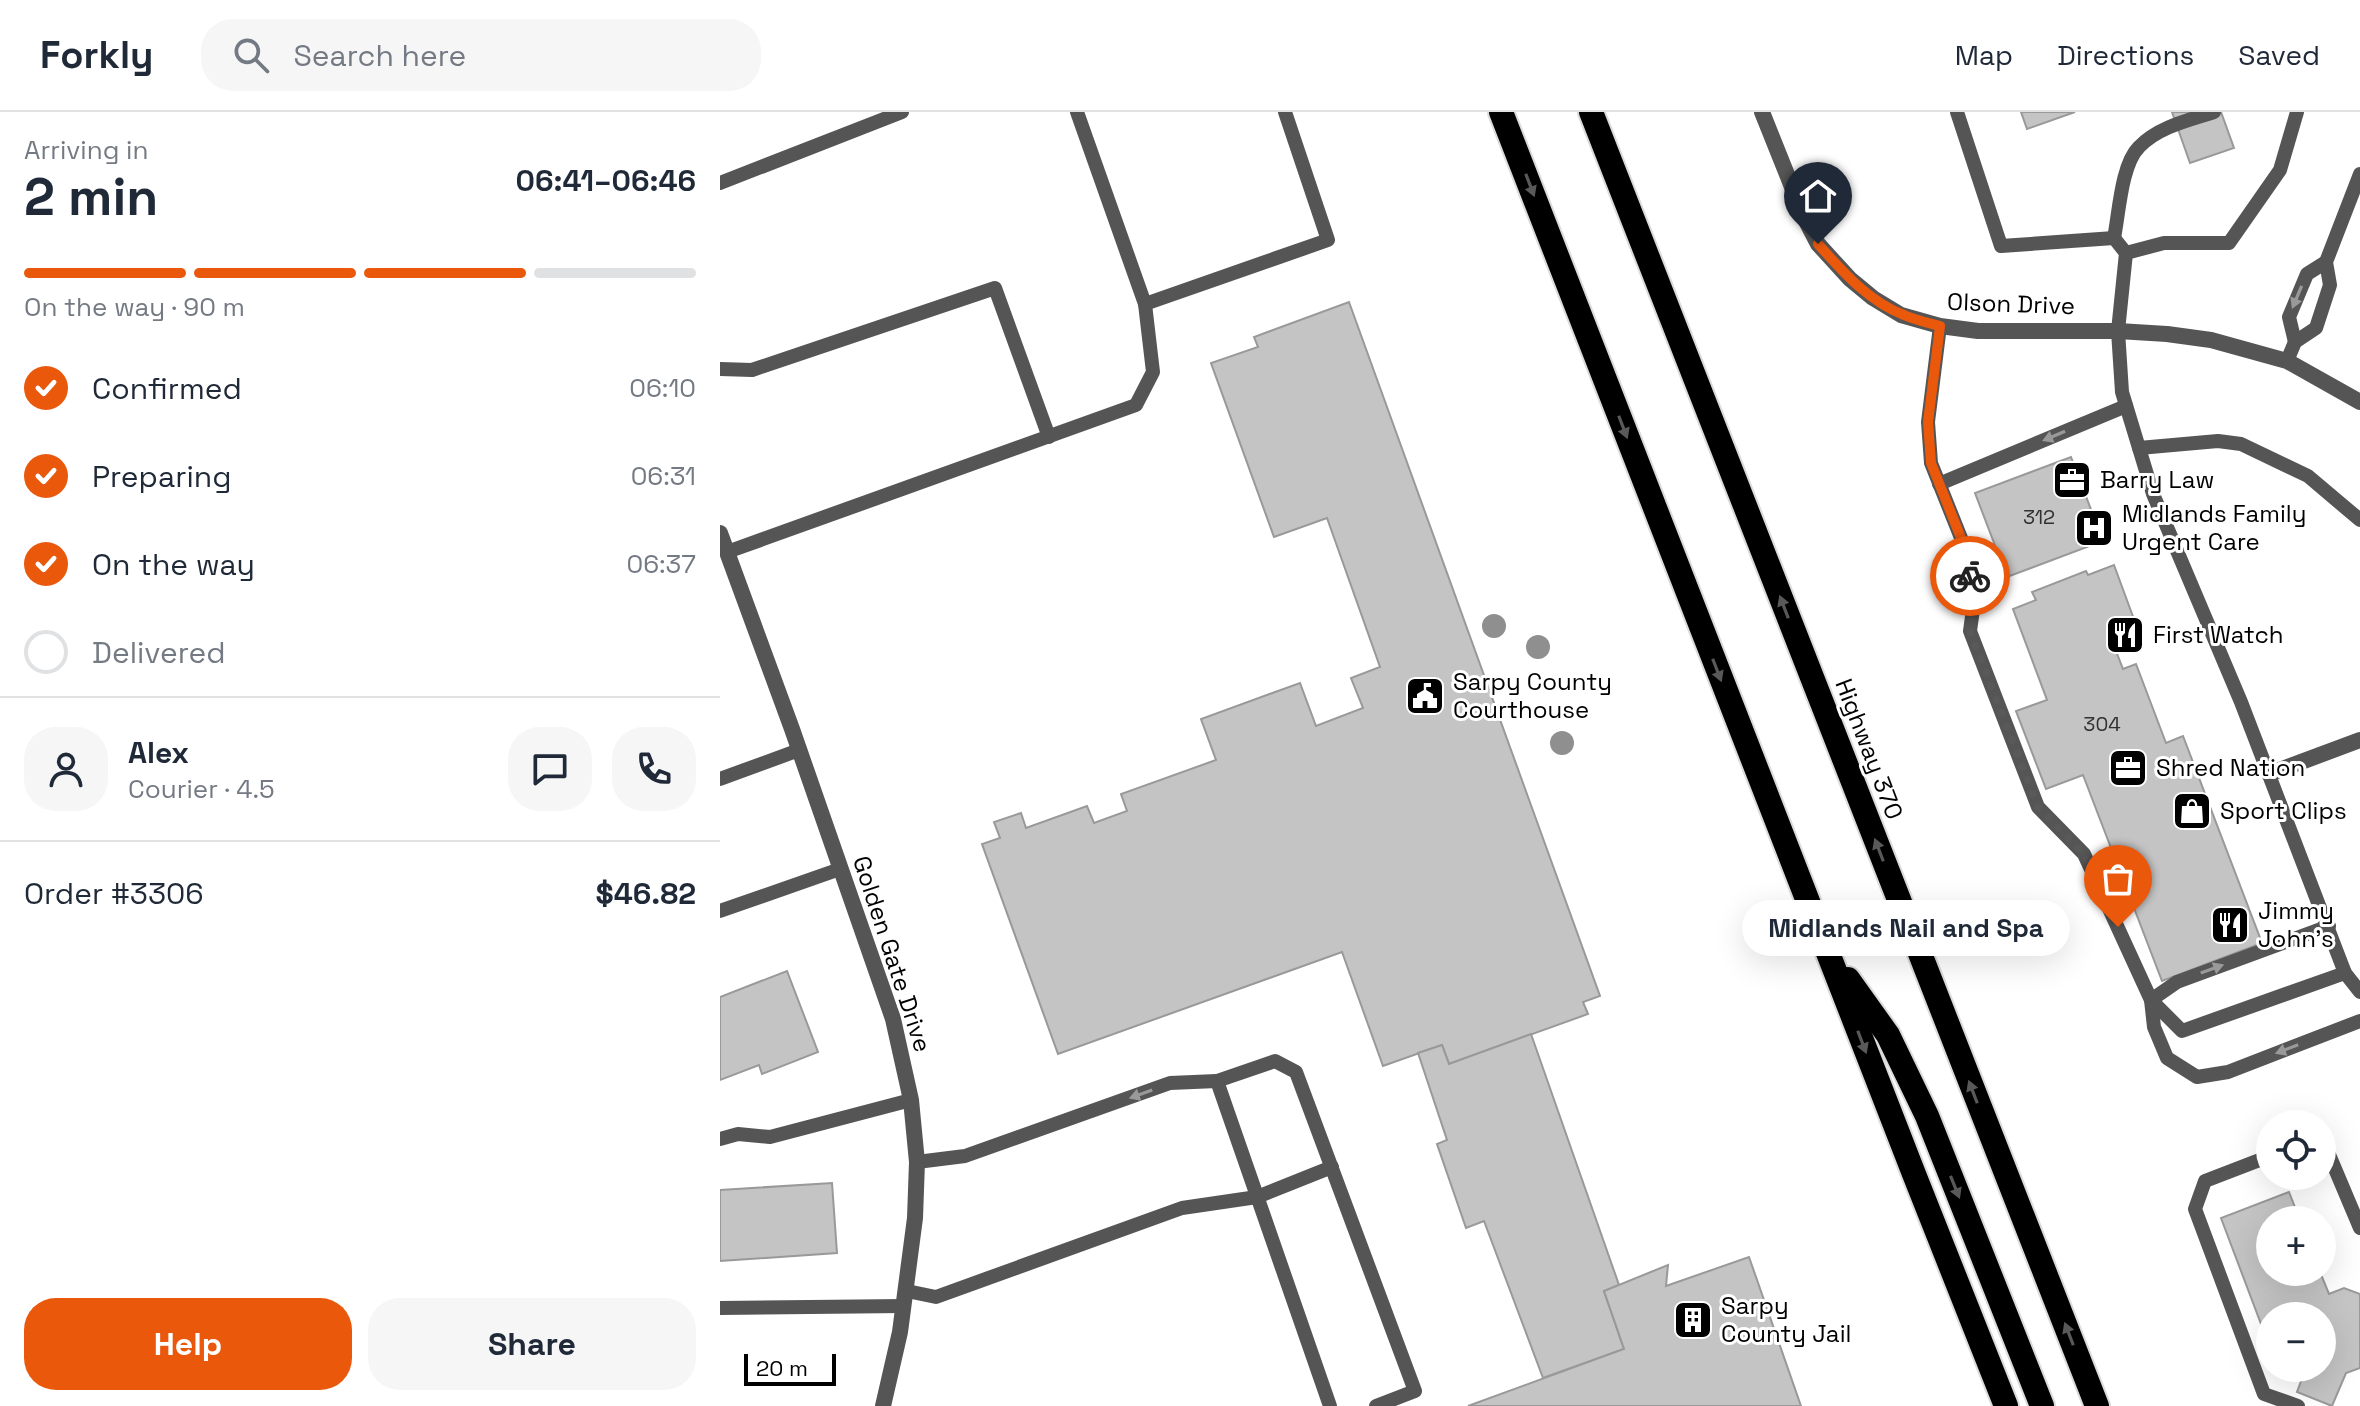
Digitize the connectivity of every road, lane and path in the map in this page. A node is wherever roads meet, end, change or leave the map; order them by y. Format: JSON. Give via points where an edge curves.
{"nodes":[{"id":1,"x":902,"y":112,"type":"edge"},
{"id":2,"x":1077,"y":112,"type":"edge"},
{"id":3,"x":1285,"y":112,"type":"edge"},
{"id":4,"x":1501,"y":112,"type":"edge"},
{"id":5,"x":1591,"y":112,"type":"edge"},
{"id":6,"x":1762,"y":112,"type":"edge"},
{"id":7,"x":1957,"y":112,"type":"edge"},
{"id":8,"x":2214,"y":112,"type":"edge"},
{"id":9,"x":2297,"y":112,"type":"edge"},
{"id":10,"x":2360,"y":174,"type":"edge"},
{"id":11,"x":720,"y":183,"type":"edge"},
{"id":12,"x":2114,"y":238,"type":"junction"},
{"id":13,"x":2126,"y":253,"type":"junction"},
{"id":14,"x":2326,"y":262,"type":"junction"},
{"id":15,"x":1145,"y":304,"type":"junction"},
{"id":16,"x":1940,"y":326,"type":"junction"},
{"id":17,"x":2118,"y":331,"type":"junction"},
{"id":18,"x":2295,"y":342,"type":"junction"},
{"id":19,"x":2287,"y":361,"type":"junction"},
{"id":20,"x":720,"y":369,"type":"edge"},
{"id":21,"x":2360,"y":402,"type":"edge"},
{"id":22,"x":2126,"y":406,"type":"junction"},
{"id":23,"x":1049,"y":437,"type":"junction"},
{"id":24,"x":2139,"y":448,"type":"junction"},
{"id":25,"x":1939,"y":484,"type":"junction"},
{"id":26,"x":2360,"y":520,"type":"edge"},
{"id":27,"x":720,"y":533,"type":"edge"},
{"id":28,"x":727,"y":563,"type":"edge"},
{"id":29,"x":2360,"y":740,"type":"edge"},
{"id":30,"x":799,"y":750,"type":"junction"},
{"id":31,"x":2269,"y":774,"type":"junction"},
{"id":32,"x":720,"y":779,"type":"edge"},
{"id":33,"x":840,"y":869,"type":"junction"},
{"id":34,"x":720,"y":911,"type":"edge"},
{"id":35,"x":2329,"y":926,"type":"junction"},
{"id":36,"x":1825,"y":947,"type":"junction"},
{"id":37,"x":2345,"y":973,"type":"junction"},
{"id":38,"x":2360,"y":992,"type":"edge"},
{"id":39,"x":2151,"y":1000,"type":"junction"},
{"id":40,"x":2360,"y":1021,"type":"edge"},
{"id":41,"x":1217,"y":1081,"type":"junction"},
{"id":42,"x":911,"y":1100,"type":"junction"},
{"id":43,"x":720,"y":1139,"type":"edge"},
{"id":44,"x":2256,"y":1161,"type":"edge"},
{"id":45,"x":917,"y":1162,"type":"junction"},
{"id":46,"x":1332,"y":1167,"type":"junction"},
{"id":47,"x":2336,"y":1171,"type":"edge"},
{"id":48,"x":1257,"y":1197,"type":"junction"},
{"id":49,"x":2360,"y":1228,"type":"edge"},
{"id":50,"x":906,"y":1298,"type":"junction"},
{"id":51,"x":720,"y":1308,"type":"edge"},
{"id":52,"x":883,"y":1406,"type":"edge"},
{"id":53,"x":1330,"y":1406,"type":"edge"},
{"id":54,"x":1376,"y":1406,"type":"edge"},
{"id":55,"x":2006,"y":1406,"type":"edge"},
{"id":56,"x":2042,"y":1406,"type":"edge"},
{"id":57,"x":2097,"y":1406,"type":"edge"},
{"id":58,"x":2298,"y":1406,"type":"edge"}],
"edges":[{"from":1,"to":11,"type":"lane"},
{"from":2,"to":15,"type":"lane"},
{"from":3,"to":15,"type":"lane","via":[[1328,240]]},
{"from":4,"to":36,"type":"highway","one_way":true},
{"from":57,"to":5,"type":"highway","name":"Highway 370","one_way":true},
{"from":6,"to":16,"type":"street","name":"Olson Drive","via":[[1818,244],[1873,298],[1901,315]]},
{"from":7,"to":12,"type":"lane","via":[[2001,246]]},
{"from":8,"to":12,"type":"lane","via":[[2168,127],[2138,147],[2125,174]]},
{"from":9,"to":13,"type":"lane","via":[[2280,170],[2229,243],[2164,243]]},
{"from":10,"to":14,"type":"lane"},
{"from":12,"to":13,"type":"lane"},
{"from":13,"to":17,"type":"lane"},
{"from":14,"to":18,"type":"lane","via":[[2330,285],[2316,328]]},
{"from":14,"to":18,"type":"lane","one_way":true,"via":[[2307,274],[2289,317]]},
{"from":15,"to":23,"type":"lane","via":[[1153,372],[1136,405]]},
{"from":16,"to":17,"type":"street","name":"Olson Drive"},
{"from":16,"to":25,"type":"lane","via":[[1928,422],[1931,463]]},
{"from":17,"to":19,"type":"street","name":"Olson Drive","via":[[2211,340]]},
{"from":17,"to":22,"type":"lane"},
{"from":18,"to":19,"type":"lane"},
{"from":19,"to":21,"type":"street","name":"Olson Drive"},
{"from":20,"to":23,"type":"lane","via":[[752,370],[995,288]]},
{"from":22,"to":24,"type":"lane"},
{"from":22,"to":25,"type":"lane","one_way":true},
{"from":23,"to":28,"type":"lane"},
{"from":24,"to":26,"type":"lane","via":[[2241,444],[2308,476]]},
{"from":24,"to":31,"type":"lane","via":[[2153,494]]},
{"from":25,"to":39,"type":"lane","via":[[1961,538],[1975,595],[1970,631],[2038,807],[2084,854]]},
{"from":27,"to":28,"type":"street","name":"Golden Gate Drive"},
{"from":28,"to":30,"type":"street","name":"Golden Gate Drive"},
{"from":29,"to":31,"type":"street"},
{"from":30,"to":32,"type":"lane"},
{"from":30,"to":33,"type":"street","name":"Golden Gate Drive"},
{"from":31,"to":35,"type":"lane"},
{"from":33,"to":34,"type":"lane"},
{"from":33,"to":42,"type":"street","name":"Golden Gate Drive","via":[[893,1019]]},
{"from":35,"to":37,"type":"lane"},
{"from":39,"to":35,"type":"lane","one_way":true,"via":[[2177,982]]},
{"from":36,"to":55,"type":"highway","one_way":true},
{"from":36,"to":56,"type":"highway","one_way":true,"via":[[1888,1035],[1927,1116]]},
{"from":37,"to":38,"type":"lane"},
{"from":37,"to":39,"type":"lane","via":[[2182,1031]]},
{"from":40,"to":39,"type":"lane","one_way":true,"via":[[2228,1072],[2197,1077],[2167,1058],[2154,1027]]},
{"from":41,"to":45,"type":"lane","one_way":true,"via":[[1170,1083],[965,1156]]},
{"from":41,"to":46,"type":"lane","via":[[1275,1061],[1296,1072]]},
{"from":41,"to":48,"type":"lane"},
{"from":42,"to":43,"type":"lane","via":[[770,1137],[738,1134]]},
{"from":42,"to":45,"type":"street","name":"Golden Gate Drive"},
{"from":44,"to":58,"type":"lane","via":[[2205,1181],[2195,1209],[2264,1394]]},
{"from":45,"to":50,"type":"street","name":"Golden Gate Drive"},
{"from":46,"to":48,"type":"lane"},
{"from":46,"to":54,"type":"lane","via":[[1415,1391]]},
{"from":47,"to":49,"type":"lane"},
{"from":48,"to":50,"type":"lane","via":[[1182,1208],[936,1297]]},
{"from":48,"to":53,"type":"lane"},
{"from":50,"to":51,"type":"lane"},
{"from":50,"to":52,"type":"street","name":"Golden Gate Drive"}]}
